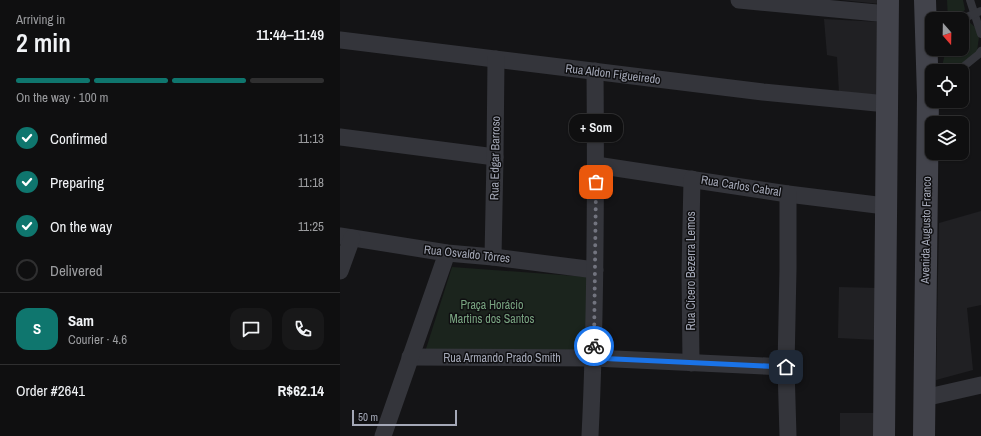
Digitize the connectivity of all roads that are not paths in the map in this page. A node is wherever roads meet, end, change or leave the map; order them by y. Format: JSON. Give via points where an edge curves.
{"nodes":[{"id":1,"x":739,"y":0,"type":"edge"},
{"id":2,"x":925,"y":0,"type":"edge"},
{"id":3,"x":970,"y":0,"type":"edge"},
{"id":4,"x":888,"y":7,"type":"edge"},
{"id":5,"x":978,"y":12,"type":"edge"},
{"id":6,"x":981,"y":34,"type":"edge"},
{"id":7,"x":340,"y":40,"type":"edge"},
{"id":8,"x":981,"y":51,"type":"edge"},
{"id":9,"x":931,"y":57,"type":"edge"},
{"id":10,"x":496,"y":59,"type":"junction"},
{"id":11,"x":967,"y":64,"type":"edge"},
{"id":12,"x":595,"y":71,"type":"junction"},
{"id":13,"x":887,"y":104,"type":"junction"},
{"id":14,"x":930,"y":108,"type":"edge"},
{"id":15,"x":340,"y":137,"type":"edge"},
{"id":16,"x":495,"y":157,"type":"junction"},
{"id":17,"x":596,"y":165,"type":"junction"},
{"id":18,"x":692,"y":179,"type":"junction"},
{"id":19,"x":788,"y":194,"type":"junction"},
{"id":20,"x":886,"y":206,"type":"junction"},
{"id":21,"x":346,"y":237,"type":"edge"},
{"id":22,"x":447,"y":253,"type":"junction"},
{"id":23,"x":493,"y":257,"type":"junction"},
{"id":24,"x":595,"y":270,"type":"junction"},
{"id":25,"x":340,"y":271,"type":"edge"},
{"id":26,"x":410,"y":357,"type":"junction"},
{"id":27,"x":594,"y":358,"type":"junction"},
{"id":28,"x":691,"y":363,"type":"junction"},
{"id":29,"x":786,"y":367,"type":"junction"},
{"id":30,"x":981,"y":385,"type":"edge"},
{"id":31,"x":924,"y":398,"type":"junction"},
{"id":32,"x":383,"y":436,"type":"edge"},
{"id":33,"x":590,"y":436,"type":"edge"},
{"id":34,"x":788,"y":436,"type":"edge"},
{"id":35,"x":884,"y":436,"type":"edge"},
{"id":36,"x":924,"y":436,"type":"edge"}],
"edges":[{"from":1,"to":4,"type":"street"},
{"from":2,"to":9,"type":"main road","name":"Avenida Augusto Franco"},
{"from":3,"to":5,"type":"lane"},
{"from":4,"to":13,"type":"main road"},
{"from":5,"to":6,"type":"lane"},
{"from":7,"to":10,"type":"street","name":"Rua Aldon Figueiredo"},
{"from":8,"to":11,"type":"lane"},
{"from":10,"to":12,"type":"street","name":"Rua Aldon Figueiredo"},
{"from":10,"to":16,"type":"street","name":"Rua Edgar Barroso"},
{"from":12,"to":13,"type":"street","name":"Rua Aldon Figueiredo","via":[[763,92]]},
{"from":12,"to":17,"type":"street"},
{"from":13,"to":20,"type":"main road"},
{"from":14,"to":31,"type":"main road","name":"Avenida Augusto Franco"},
{"from":15,"to":16,"type":"street"},
{"from":16,"to":23,"type":"street","name":"Rua Edgar Barroso"},
{"from":17,"to":18,"type":"street","name":"Rua Carlos Cabral"},
{"from":17,"to":24,"type":"street"},
{"from":18,"to":19,"type":"street","name":"Rua Carlos Cabral"},
{"from":18,"to":28,"type":"street","name":"Rua Cícero Bezerra Lemos"},
{"from":19,"to":20,"type":"street","name":"Rua Carlos Cabral"},
{"from":19,"to":29,"type":"street"},
{"from":20,"to":35,"type":"main road"},
{"from":21,"to":22,"type":"street","name":"Rua Osvaldo Tôrres"},
{"from":21,"to":25,"type":"street"},
{"from":22,"to":23,"type":"street","name":"Rua Osvaldo Tôrres"},
{"from":22,"to":26,"type":"street"},
{"from":23,"to":24,"type":"street","name":"Rua Osvaldo Tôrres"},
{"from":24,"to":27,"type":"street"},
{"from":26,"to":27,"type":"street","name":"Rua Armando Prado Smith"},
{"from":26,"to":32,"type":"street"},
{"from":27,"to":28,"type":"street","name":"Rua Armando Prado Smith"},
{"from":27,"to":33,"type":"street"},
{"from":28,"to":29,"type":"street","name":"Rua Armando Prado Smith"},
{"from":29,"to":34,"type":"street"},
{"from":30,"to":31,"type":"street"},
{"from":31,"to":36,"type":"main road","name":"Avenida Augusto Franco"}]}
